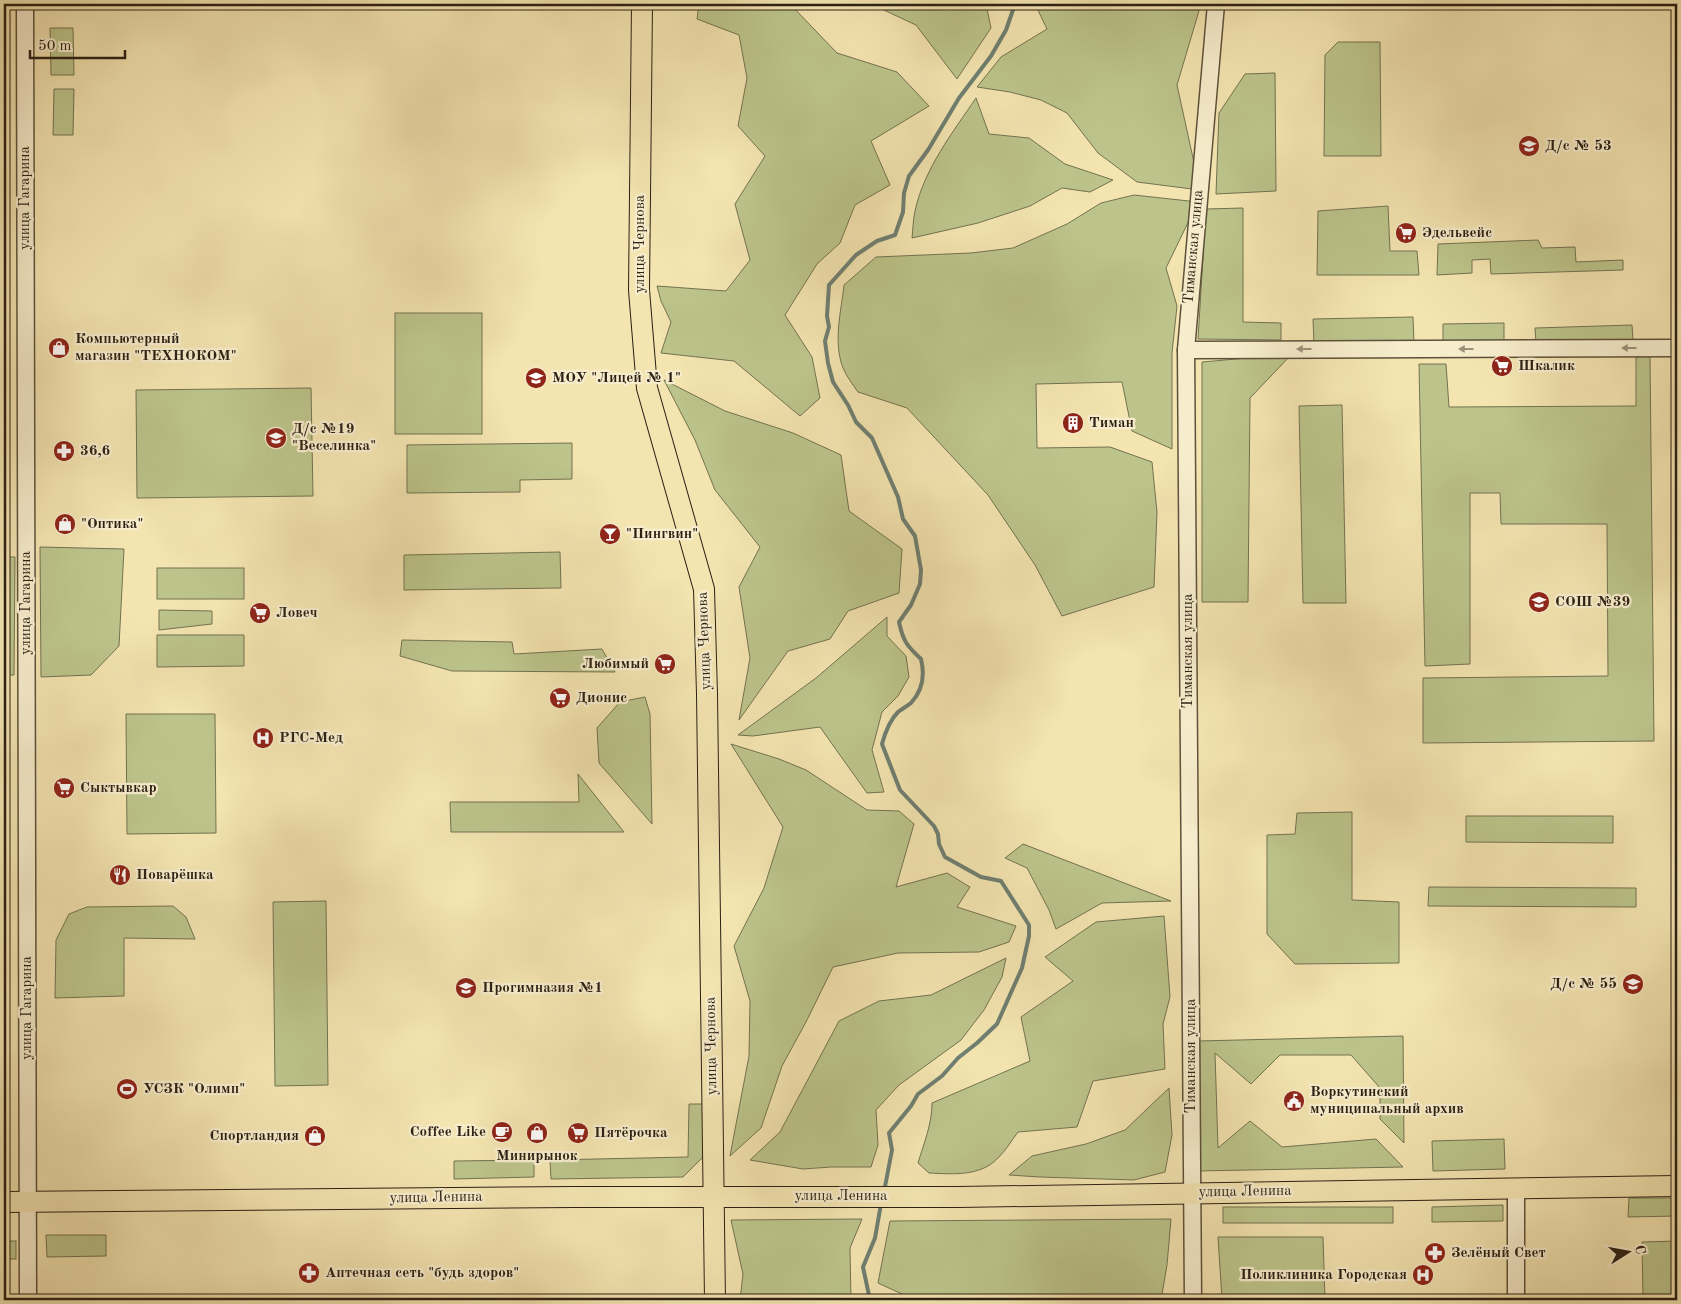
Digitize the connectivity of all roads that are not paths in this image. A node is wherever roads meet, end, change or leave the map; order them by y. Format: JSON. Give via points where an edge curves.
{"nodes":[{"id":1,"x":25,"y":4,"type":"edge"},
{"id":2,"x":642,"y":4,"type":"edge"},
{"id":3,"x":1216,"y":4,"type":"edge"},
{"id":4,"x":1677,"y":348,"type":"edge"},
{"id":5,"x":1186,"y":350,"type":"junction"},
{"id":6,"x":1677,"y":1186,"type":"edge"},
{"id":7,"x":1516,"y":1188,"type":"junction"},
{"id":8,"x":1192,"y":1193,"type":"junction"},
{"id":9,"x":714,"y":1196,"type":"junction"},
{"id":10,"x":4,"y":1202,"type":"edge"},
{"id":11,"x":28,"y":1202,"type":"junction"},
{"id":12,"x":28,"y":1300,"type":"edge"},
{"id":13,"x":715,"y":1300,"type":"edge"},
{"id":14,"x":1193,"y":1300,"type":"edge"},
{"id":15,"x":1516,"y":1300,"type":"edge"}],
"edges":[{"from":1,"to":11,"type":"street","name":"улица Гагарина"},
{"from":2,"to":9,"type":"main road","name":"улица Чернова","via":[[639,290],[647,388],[704,589]]},
{"from":3,"to":5,"type":"street","name":"Тиманская улица"},
{"from":4,"to":5,"type":"street","one_way":true},
{"from":5,"to":8,"type":"street","name":"Тиманская улица"},
{"from":6,"to":7,"type":"main road","name":"улица Ленина"},
{"from":7,"to":8,"type":"main road","name":"улица Ленина"},
{"from":7,"to":15,"type":"street"},
{"from":8,"to":9,"type":"main road","name":"улица Ленина","via":[[959,1197]]},
{"from":8,"to":14,"type":"street","name":"Тиманская улица"},
{"from":9,"to":11,"type":"main road","name":"улица Ленина"},
{"from":9,"to":13,"type":"main road","name":"улица Чернова"},
{"from":10,"to":11,"type":"main road","name":"улица Ленина"},
{"from":11,"to":12,"type":"street","name":"улица Гагарина"}]}
